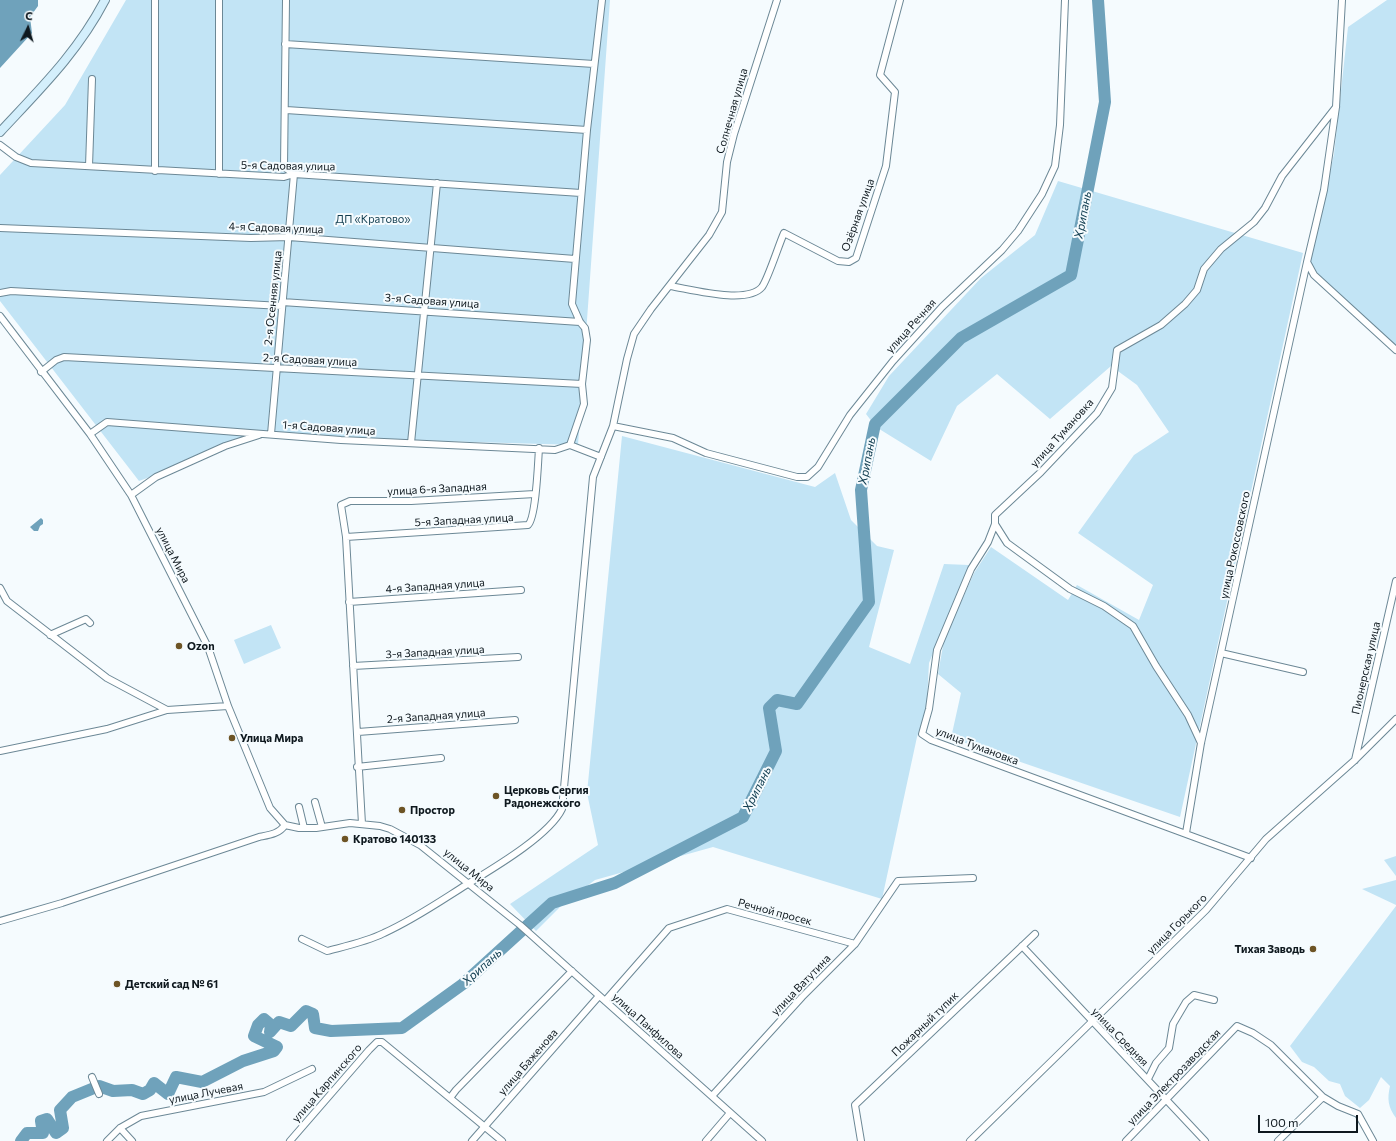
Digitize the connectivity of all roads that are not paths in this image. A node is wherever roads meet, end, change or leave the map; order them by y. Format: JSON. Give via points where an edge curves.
{"nodes":[{"id":1,"x":105,"y":0,"type":"edge"},
{"id":2,"x":155,"y":0,"type":"edge"},
{"id":3,"x":219,"y":0,"type":"edge"},
{"id":4,"x":286,"y":0,"type":"edge"},
{"id":5,"x":602,"y":0,"type":"edge"},
{"id":6,"x":777,"y":0,"type":"edge"},
{"id":7,"x":900,"y":0,"type":"edge"},
{"id":8,"x":1065,"y":0,"type":"edge"},
{"id":9,"x":1342,"y":0,"type":"edge"},
{"id":10,"x":285,"y":44,"type":"junction"},
{"id":11,"x":594,"y":64,"type":"junction"},
{"id":12,"x":92,"y":79,"type":"dead end"},
{"id":13,"x":1336,"y":107,"type":"junction"},
{"id":14,"x":286,"y":110,"type":"junction"},
{"id":15,"x":587,"y":130,"type":"junction"},
{"id":16,"x":0,"y":132,"type":"edge"},
{"id":17,"x":0,"y":145,"type":"edge"},
{"id":18,"x":89,"y":166,"type":"junction"},
{"id":19,"x":155,"y":171,"type":"junction"},
{"id":20,"x":219,"y":174,"type":"junction"},
{"id":21,"x":294,"y":174,"type":"junction"},
{"id":22,"x":437,"y":183,"type":"junction"},
{"id":23,"x":582,"y":193,"type":"junction"},
{"id":24,"x":0,"y":228,"type":"edge"},
{"id":25,"x":289,"y":237,"type":"junction"},
{"id":26,"x":431,"y":247,"type":"junction"},
{"id":27,"x":575,"y":259,"type":"junction"},
{"id":28,"x":1307,"y":262,"type":"junction"},
{"id":29,"x":670,"y":286,"type":"junction"},
{"id":30,"x":0,"y":293,"type":"edge"},
{"id":31,"x":282,"y":304,"type":"junction"},
{"id":32,"x":426,"y":310,"type":"junction"},
{"id":33,"x":0,"y":316,"type":"edge"},
{"id":34,"x":580,"y":322,"type":"junction"},
{"id":35,"x":2,"y":325,"type":"edge"},
{"id":36,"x":1396,"y":350,"type":"edge"},
{"id":37,"x":276,"y":368,"type":"junction"},
{"id":38,"x":41,"y":372,"type":"junction"},
{"id":39,"x":419,"y":375,"type":"junction"},
{"id":40,"x":582,"y":384,"type":"junction"},
{"id":41,"x":613,"y":426,"type":"junction"},
{"id":42,"x":90,"y":434,"type":"junction"},
{"id":43,"x":262,"y":434,"type":"junction"},
{"id":44,"x":271,"y":434,"type":"junction"},
{"id":45,"x":411,"y":443,"type":"junction"},
{"id":46,"x":570,"y":445,"type":"junction"},
{"id":47,"x":539,"y":448,"type":"junction"},
{"id":48,"x":601,"y":457,"type":"junction"},
{"id":49,"x":535,"y":494,"type":"junction"},
{"id":50,"x":131,"y":495,"type":"junction"},
{"id":51,"x":995,"y":524,"type":"junction"},
{"id":52,"x":346,"y":536,"type":"junction"},
{"id":53,"x":1396,"y":581,"type":"edge"},
{"id":54,"x":0,"y":588,"type":"edge"},
{"id":55,"x":521,"y":590,"type":"dead end"},
{"id":56,"x":349,"y":602,"type":"junction"},
{"id":57,"x":90,"y":623,"type":"dead end"},
{"id":58,"x":49,"y":634,"type":"junction"},
{"id":59,"x":1221,"y":653,"type":"junction"},
{"id":60,"x":518,"y":657,"type":"dead end"},
{"id":61,"x":353,"y":666,"type":"junction"},
{"id":62,"x":1303,"y":672,"type":"dead end"},
{"id":63,"x":228,"y":706,"type":"junction"},
{"id":64,"x":167,"y":710,"type":"junction"},
{"id":65,"x":1396,"y":719,"type":"edge"},
{"id":66,"x":515,"y":720,"type":"dead end"},
{"id":67,"x":358,"y":732,"type":"junction"},
{"id":68,"x":1201,"y":743,"type":"junction"},
{"id":69,"x":0,"y":751,"type":"edge"},
{"id":70,"x":441,"y":758,"type":"dead end"},
{"id":71,"x":1356,"y":760,"type":"junction"},
{"id":72,"x":357,"y":767,"type":"junction"},
{"id":73,"x":315,"y":802,"type":"dead end"},
{"id":74,"x":299,"y":806,"type":"dead end"},
{"id":75,"x":362,"y":824,"type":"junction"},
{"id":76,"x":285,"y":826,"type":"junction"},
{"id":77,"x":322,"y":826,"type":"junction"},
{"id":78,"x":304,"y":828,"type":"junction"},
{"id":79,"x":1186,"y":833,"type":"junction"},
{"id":80,"x":1251,"y":858,"type":"junction"},
{"id":81,"x":973,"y":878,"type":"dead end"},
{"id":82,"x":469,"y":883,"type":"junction"},
{"id":83,"x":0,"y":921,"type":"edge"},
{"id":84,"x":520,"y":925,"type":"joint"},
{"id":85,"x":1035,"y":934,"type":"dead end"},
{"id":86,"x":302,"y":939,"type":"dead end"},
{"id":87,"x":855,"y":944,"type":"junction"},
{"id":88,"x":1022,"y":946,"type":"junction"},
{"id":89,"x":572,"y":971,"type":"junction"},
{"id":90,"x":599,"y":996,"type":"junction"},
{"id":91,"x":1214,"y":1000,"type":"dead end"},
{"id":92,"x":605,"y":1001,"type":"junction"},
{"id":93,"x":1092,"y":1022,"type":"junction"},
{"id":94,"x":312,"y":1069,"type":"dead end"},
{"id":95,"x":92,"y":1077,"type":"dead end"},
{"id":96,"x":1148,"y":1079,"type":"junction"},
{"id":97,"x":99,"y":1094,"type":"dead end"},
{"id":98,"x":712,"y":1096,"type":"junction"},
{"id":99,"x":1323,"y":1097,"type":"junction"},
{"id":100,"x":450,"y":1098,"type":"junction"},
{"id":101,"x":1166,"y":1099,"type":"junction"},
{"id":102,"x":730,"y":1113,"type":"junction"},
{"id":103,"x":485,"y":1126,"type":"junction"},
{"id":104,"x":120,"y":1128,"type":"junction"},
{"id":105,"x":106,"y":1141,"type":"edge"},
{"id":106,"x":132,"y":1141,"type":"edge"},
{"id":107,"x":290,"y":1141,"type":"edge"},
{"id":108,"x":472,"y":1141,"type":"edge"},
{"id":109,"x":502,"y":1141,"type":"edge"},
{"id":110,"x":706,"y":1141,"type":"edge"},
{"id":111,"x":762,"y":1141,"type":"edge"},
{"id":112,"x":861,"y":1141,"type":"edge"},
{"id":113,"x":970,"y":1141,"type":"edge"},
{"id":114,"x":1126,"y":1141,"type":"edge"},
{"id":115,"x":1205,"y":1141,"type":"edge"},
{"id":116,"x":1278,"y":1141,"type":"edge"},
{"id":117,"x":1374,"y":1141,"type":"edge"}],
"edges":[{"from":1,"to":16,"type":"main road","via":[[91,27],[74,50]]},
{"from":2,"to":19,"type":"street"},
{"from":3,"to":20,"type":"street"},
{"from":4,"to":10,"type":"street"},
{"from":5,"to":11,"type":"street"},
{"from":6,"to":29,"type":"street","name":"Солнечная улица","via":[[734,134],[727,162],[722,212],[709,235]]},
{"from":7,"to":29,"type":"street","name":"Озёрная улица","via":[[880,75],[895,92],[886,166],[856,258],[848,262],[838,261],[784,232],[762,286],[754,294],[726,295]]},
{"from":8,"to":41,"type":"street","name":"улица Речная","via":[[1060,125],[1055,166],[1042,194],[1002,250],[942,306],[892,361],[850,415],[818,467],[807,477],[797,476],[706,453],[674,438]]},
{"from":9,"to":13,"type":"street","name":"улица Рокоссовского"},
{"from":10,"to":11,"type":"street"},
{"from":10,"to":14,"type":"street"},
{"from":11,"to":15,"type":"street"},
{"from":12,"to":18,"type":"street"},
{"from":13,"to":28,"type":"street","name":"улица Рокоссовского","via":[[1324,190]]},
{"from":13,"to":51,"type":"street","name":"улица Тумановка","via":[[1282,176],[1265,208],[1254,222],[1221,249],[1204,269],[1197,290],[1185,304],[1161,325],[1117,350],[1112,388],[1097,413],[1041,472],[995,515]]},
{"from":14,"to":15,"type":"street"},
{"from":14,"to":21,"type":"street","via":[[284,167]]},
{"from":15,"to":23,"type":"street"},
{"from":17,"to":18,"type":"street","name":"5-я Садовая улица","via":[[24,162]]},
{"from":18,"to":19,"type":"street","name":"5-я Садовая улица"},
{"from":19,"to":20,"type":"street","name":"5-я Садовая улица"},
{"from":20,"to":21,"type":"street","name":"5-я Садовая улица","via":[[284,177]]},
{"from":21,"to":22,"type":"street","name":"5-я Садовая улица"},
{"from":21,"to":25,"type":"street","name":"2-я Осенняя улица"},
{"from":22,"to":23,"type":"street","name":"5-я Садовая улица"},
{"from":22,"to":26,"type":"street"},
{"from":23,"to":27,"type":"street"},
{"from":24,"to":25,"type":"street","name":"4-я Садовая улица","via":[[252,238]]},
{"from":25,"to":26,"type":"street","name":"4-я Садовая улица"},
{"from":25,"to":31,"type":"street","name":"2-я Осенняя улица"},
{"from":26,"to":27,"type":"street","name":"4-я Садовая улица"},
{"from":26,"to":32,"type":"street"},
{"from":27,"to":34,"type":"street","via":[[572,304]]},
{"from":28,"to":36,"type":"street","via":[[1314,275]]},
{"from":28,"to":59,"type":"street","name":"улица Рокоссовского"},
{"from":29,"to":41,"type":"street","name":"Солнечная улица","via":[[650,308],[634,334]]},
{"from":30,"to":31,"type":"street","name":"3-я Садовая улица","via":[[11,291]]},
{"from":31,"to":32,"type":"street","name":"3-я Садовая улица"},
{"from":31,"to":37,"type":"street","name":"2-я Осенняя улица"},
{"from":32,"to":34,"type":"street","name":"3-я Садовая улица"},
{"from":32,"to":39,"type":"street"},
{"from":33,"to":35,"type":"street","name":"улица Мира"},
{"from":34,"to":40,"type":"street","via":[[585,328],[587,340]]},
{"from":35,"to":38,"type":"street","name":"улица Мира"},
{"from":37,"to":38,"type":"street","name":"2-я Садовая улица","via":[[64,357]]},
{"from":37,"to":39,"type":"street","name":"2-я Садовая улица"},
{"from":37,"to":44,"type":"street","name":"2-я Осенняя улица"},
{"from":38,"to":42,"type":"street","name":"улица Мира"},
{"from":39,"to":40,"type":"street","name":"2-я Садовая улица"},
{"from":39,"to":45,"type":"street"},
{"from":40,"to":46,"type":"street","via":[[584,404]]},
{"from":41,"to":48,"type":"street","name":"Солнечная улица"},
{"from":42,"to":43,"type":"street","name":"1-я Садовая улица","via":[[107,422]]},
{"from":42,"to":50,"type":"street","name":"улица Мира"},
{"from":43,"to":44,"type":"street","name":"1-я Садовая улица"},
{"from":43,"to":50,"type":"street","via":[[225,446],[156,477]]},
{"from":44,"to":45,"type":"street","name":"1-я Садовая улица"},
{"from":45,"to":47,"type":"street","name":"1-я Садовая улица"},
{"from":46,"to":47,"type":"street","name":"1-я Садовая улица","via":[[555,450]]},
{"from":46,"to":48,"type":"street"},
{"from":47,"to":49,"type":"street","name":"5-я Западная улица"},
{"from":48,"to":82,"type":"street","name":"Солнечная улица","via":[[593,477],[562,809],[547,828]]},
{"from":49,"to":52,"type":"street","name":"5-я Западная улица","via":[[533,518],[525,527]]},
{"from":49,"to":52,"type":"street","name":"улица 6-я Западная","via":[[411,501],[350,501],[341,505]]},
{"from":50,"to":63,"type":"street","name":"улица Мира","via":[[208,647]]},
{"from":51,"to":68,"type":"street","via":[[1007,544],[1070,589],[1104,606],[1133,626],[1188,715]]},
{"from":51,"to":79,"type":"street","name":"улица Тумановка","via":[[988,542],[971,569],[937,650],[922,734],[931,740]]},
{"from":52,"to":56,"type":"street"},
{"from":53,"to":71,"type":"street","name":"Пионерская улица"},
{"from":54,"to":58,"type":"street","via":[[7,601]]},
{"from":55,"to":56,"type":"street","name":"4-я Западная улица"},
{"from":56,"to":61,"type":"street"},
{"from":57,"to":58,"type":"street","via":[[86,619]]},
{"from":58,"to":64,"type":"street","via":[[107,678]]},
{"from":59,"to":62,"type":"street"},
{"from":59,"to":68,"type":"street","name":"улица Рокоссовского"},
{"from":60,"to":61,"type":"street","name":"3-я Западная улица"},
{"from":61,"to":67,"type":"street"},
{"from":63,"to":64,"type":"street"},
{"from":63,"to":76,"type":"street","name":"улица Мира","via":[[270,808]]},
{"from":64,"to":69,"type":"street","via":[[107,729]]},
{"from":65,"to":71,"type":"street","name":"улица Горького"},
{"from":66,"to":67,"type":"street","name":"2-я Западная улица"},
{"from":67,"to":72,"type":"street"},
{"from":68,"to":79,"type":"street","name":"улица Рокоссовского"},
{"from":70,"to":72,"type":"street"},
{"from":71,"to":80,"type":"street","name":"улица Горького","via":[[1266,839]]},
{"from":72,"to":75,"type":"street"},
{"from":73,"to":77,"type":"street"},
{"from":74,"to":78,"type":"street"},
{"from":75,"to":77,"type":"street","name":"улица Мира"},
{"from":75,"to":82,"type":"street","name":"улица Мира","via":[[390,829],[413,841]]},
{"from":76,"to":78,"type":"street","name":"улица Мира"},
{"from":76,"to":83,"type":"street","via":[[274,834]]},
{"from":77,"to":78,"type":"street","name":"улица Мира"},
{"from":79,"to":80,"type":"street","name":"улица Тумановка"},
{"from":80,"to":93,"type":"street","name":"улица Горького","via":[[1206,910]]},
{"from":81,"to":87,"type":"street","name":"улица Ватутина","via":[[898,881]]},
{"from":82,"to":84,"type":"street","name":"улица Мира"},
{"from":82,"to":86,"type":"street","name":"Солнечная улица","via":[[412,919],[383,934],[352,945],[327,951]]},
{"from":84,"to":89,"type":"street","name":"улица Панфилова"},
{"from":85,"to":88,"type":"street","name":"Пожарный тупик"},
{"from":87,"to":92,"type":"street","name":"Речной просек","via":[[727,910],[669,928]]},
{"from":87,"to":98,"type":"street","name":"улица Ватутина","via":[[802,997]]},
{"from":88,"to":93,"type":"street","name":"улица Средняя"},
{"from":88,"to":112,"type":"street","name":"Пожарный тупик","via":[[855,1105]]},
{"from":89,"to":90,"type":"street","name":"улица Панфилова"},
{"from":89,"to":100,"type":"street"},
{"from":90,"to":92,"type":"street","name":"улица Панфилова"},
{"from":90,"to":103,"type":"street","name":"улица Баженова"},
{"from":91,"to":96,"type":"street","via":[[1194,995],[1186,1002],[1173,1024],[1169,1048],[1156,1063]]},
{"from":92,"to":98,"type":"street","name":"улица Панфилова"},
{"from":93,"to":96,"type":"street","name":"улица Средняя"},
{"from":93,"to":113,"type":"street","name":"улица Горького"},
{"from":94,"to":104,"type":"street","name":"улица Лучевая","via":[[264,1092],[141,1116]]},
{"from":95,"to":97,"type":"street"},
{"from":96,"to":101,"type":"street","name":"улица Средняя"},
{"from":98,"to":102,"type":"street","name":"улица Панфилова"},
{"from":99,"to":101,"type":"street","name":"улица Электрозаводская","via":[[1271,1045],[1254,1033],[1237,1026]]},
{"from":99,"to":116,"type":"street"},
{"from":99,"to":117,"type":"street","via":[[1358,1114]]},
{"from":100,"to":103,"type":"street"},
{"from":100,"to":107,"type":"street","name":"улица Карпинского","via":[[382,1042],[377,1042]]},
{"from":101,"to":114,"type":"street","name":"улица Электрозаводская"},
{"from":101,"to":115,"type":"street","name":"улица Средняя"},
{"from":102,"to":110,"type":"street"},
{"from":102,"to":111,"type":"street","name":"улица Панфилова"},
{"from":103,"to":108,"type":"street","name":"улица Баженова"},
{"from":103,"to":109,"type":"street"},
{"from":104,"to":105,"type":"street","name":"улица Лучевая"},
{"from":104,"to":106,"type":"street"}]}
